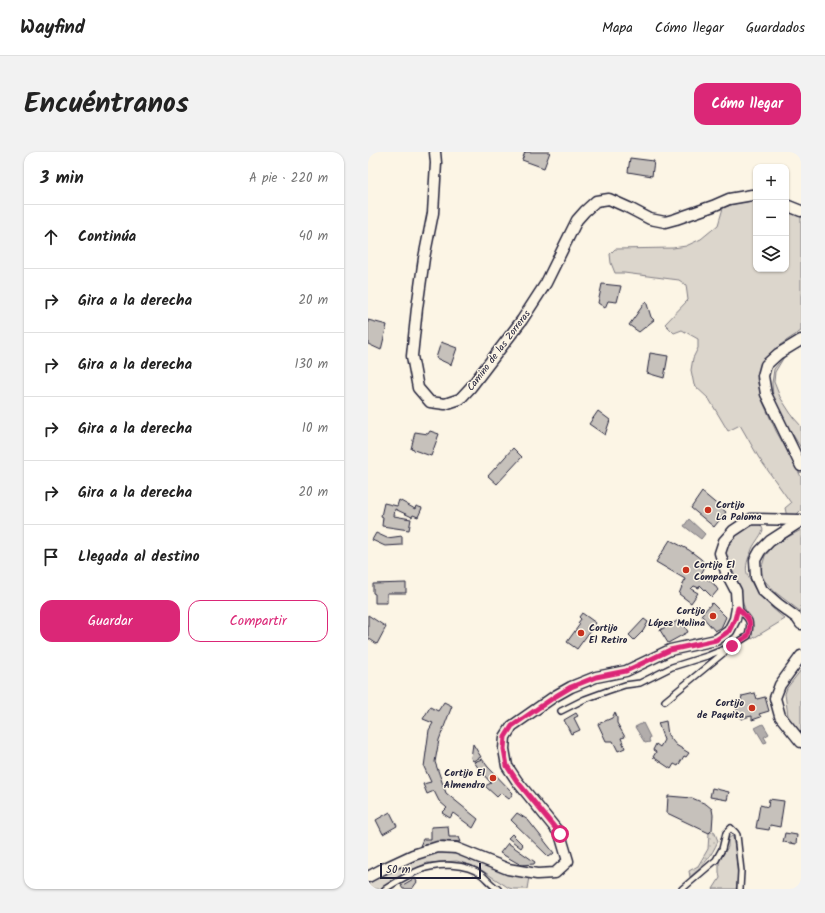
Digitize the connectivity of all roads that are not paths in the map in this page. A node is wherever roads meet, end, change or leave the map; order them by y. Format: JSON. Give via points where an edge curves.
{"nodes":[{"id":1,"x":435,"y":152,"type":"edge"},
{"id":2,"x":753,"y":195,"type":"edge"},
{"id":3,"x":789,"y":205,"type":"edge"},
{"id":4,"x":801,"y":211,"type":"edge"},
{"id":5,"x":801,"y":340,"type":"edge"},
{"id":6,"x":801,"y":466,"type":"edge"},
{"id":7,"x":801,"y":520,"type":"edge"},
{"id":8,"x":738,"y":608,"type":"junction"},
{"id":9,"x":801,"y":624,"type":"edge"},
{"id":10,"x":732,"y":646,"type":"junction"},
{"id":11,"x":801,"y":656,"type":"edge"},
{"id":12,"x":665,"y":701,"type":"dead end"},
{"id":13,"x":561,"y":711,"type":"dead end"},
{"id":14,"x":801,"y":742,"type":"edge"},
{"id":15,"x":368,"y":877,"type":"edge"},
{"id":16,"x":385,"y":889,"type":"edge"},
{"id":17,"x":498,"y":889,"type":"edge"},
{"id":18,"x":682,"y":889,"type":"edge"},
{"id":19,"x":740,"y":889,"type":"edge"}],
"edges":[{"from":1,"to":2,"type":"street","name":"Camino de las Zorreras","via":[[433,213],[424,258],[412,356],[418,388],[430,402],[445,404],[460,399],[471,387],[522,320],[546,283],[577,220],[596,201],[609,199],[650,219],[665,222],[729,200]]},
{"from":3,"to":4,"type":"street"},
{"from":5,"to":6,"type":"street","via":[[766,365],[763,376],[766,394]]},
{"from":7,"to":8,"type":"street","via":[[751,520],[733,531],[724,541],[720,553],[736,591]]},
{"from":7,"to":9,"type":"street","via":[[770,540],[755,560],[756,578],[762,590]]},
{"from":8,"to":10,"type":"lane","via":[[748,617],[751,625],[748,636]]},
{"from":8,"to":15,"type":"street","via":[[729,631],[716,640],[670,650],[626,671],[596,677],[571,687],[512,726],[505,737],[507,766],[560,834],[568,860],[555,873],[536,874],[508,869],[456,848],[438,847],[413,855]]},
{"from":10,"to":12,"type":"lane"},
{"from":10,"to":13,"type":"lane","via":[[640,683],[625,685],[585,699]]},
{"from":11,"to":14,"type":"street","via":[[780,685],[776,698],[780,716]]},
{"from":16,"to":17,"type":"lane","via":[[421,869],[456,865],[482,875]]},
{"from":18,"to":19,"type":"lane","via":[[716,860],[726,833],[731,828],[737,835]]}]}
